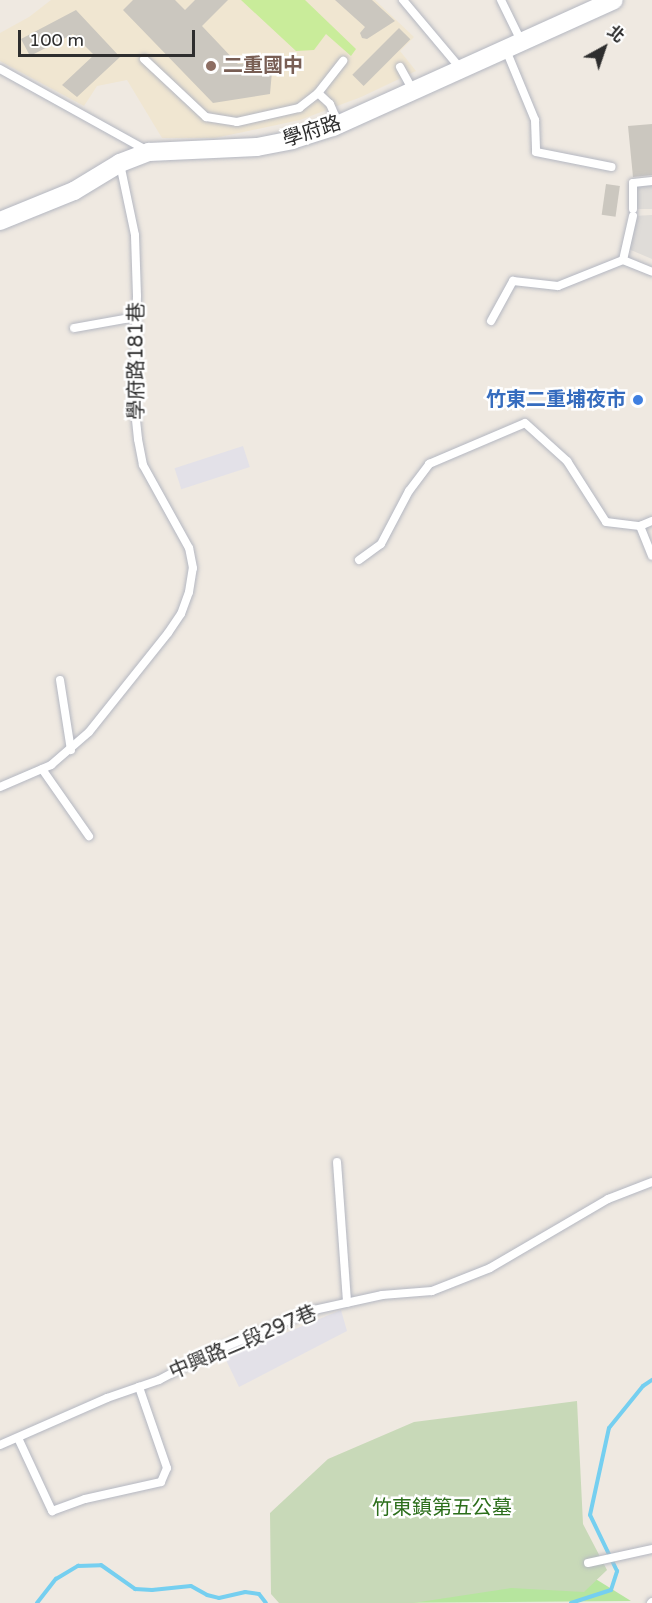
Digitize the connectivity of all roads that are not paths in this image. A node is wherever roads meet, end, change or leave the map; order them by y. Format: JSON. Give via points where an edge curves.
{"nodes":[{"id":1,"x":403,"y":0,"type":"edge"},
{"id":2,"x":501,"y":0,"type":"edge"},
{"id":3,"x":614,"y":0,"type":"edge"},
{"id":4,"x":513,"y":46,"type":"junction"},
{"id":5,"x":144,"y":59,"type":"dead end"},
{"id":6,"x":344,"y":61,"type":"dead end"},
{"id":7,"x":400,"y":67,"type":"dead end"},
{"id":8,"x":0,"y":69,"type":"edge"},
{"id":9,"x":460,"y":70,"type":"junction"},
{"id":10,"x":413,"y":92,"type":"junction"},
{"id":11,"x":318,"y":93,"type":"junction"},
{"id":12,"x":339,"y":125,"type":"junction"},
{"id":13,"x":149,"y":152,"type":"junction"},
{"id":14,"x":120,"y":163,"type":"junction"},
{"id":15,"x":612,"y":166,"type":"dead end"},
{"id":16,"x":652,"y":181,"type":"edge"},
{"id":17,"x":0,"y":221,"type":"edge"},
{"id":18,"x":623,"y":260,"type":"junction"},
{"id":19,"x":652,"y":272,"type":"edge"},
{"id":20,"x":136,"y":317,"type":"junction"},
{"id":21,"x":491,"y":321,"type":"dead end"},
{"id":22,"x":74,"y":328,"type":"dead end"},
{"id":23,"x":652,"y":521,"type":"edge"},
{"id":24,"x":640,"y":526,"type":"junction"},
{"id":25,"x":652,"y":556,"type":"edge"},
{"id":26,"x":359,"y":560,"type":"dead end"},
{"id":27,"x":60,"y":680,"type":"dead end"},
{"id":28,"x":71,"y":750,"type":"junction"},
{"id":29,"x":42,"y":770,"type":"junction"},
{"id":30,"x":0,"y":787,"type":"edge"},
{"id":31,"x":89,"y":836,"type":"dead end"},
{"id":32,"x":336,"y":1162,"type":"dead end"},
{"id":33,"x":652,"y":1182,"type":"edge"},
{"id":34,"x":347,"y":1303,"type":"junction"},
{"id":35,"x":139,"y":1387,"type":"junction"},
{"id":36,"x":18,"y":1438,"type":"junction"},
{"id":37,"x":0,"y":1445,"type":"edge"},
{"id":38,"x":652,"y":1549,"type":"edge"},
{"id":39,"x":588,"y":1563,"type":"dead end"}],
"edges":[{"from":1,"to":9,"type":"lane"},
{"from":2,"to":4,"type":"lane"},
{"from":3,"to":4,"type":"street","name":"學府路"},
{"from":4,"to":9,"type":"street","name":"學府路"},
{"from":4,"to":15,"type":"lane","via":[[535,120],[536,152]]},
{"from":5,"to":11,"type":"lane","via":[[206,117],[237,122],[299,108]]},
{"from":6,"to":11,"type":"lane"},
{"from":7,"to":10,"type":"lane"},
{"from":8,"to":13,"type":"lane"},
{"from":9,"to":10,"type":"street","name":"學府路"},
{"from":10,"to":12,"type":"street","name":"學府路"},
{"from":11,"to":12,"type":"lane","via":[[330,104]]},
{"from":12,"to":13,"type":"street","name":"學府路","via":[[257,147]]},
{"from":13,"to":14,"type":"street","name":"學府路"},
{"from":14,"to":17,"type":"street","name":"學府路","via":[[74,191]]},
{"from":14,"to":20,"type":"lane","name":"學府路181巷","via":[[135,234]]},
{"from":16,"to":18,"type":"lane","via":[[633,183],[633,212]]},
{"from":18,"to":19,"type":"lane"},
{"from":18,"to":21,"type":"lane","via":[[558,286],[513,281]]},
{"from":20,"to":22,"type":"lane"},
{"from":20,"to":28,"type":"lane","name":"學府路181巷","via":[[134,403],[143,465],[189,548],[193,568],[181,614]]},
{"from":23,"to":24,"type":"lane"},
{"from":24,"to":25,"type":"lane"},
{"from":24,"to":26,"type":"lane","via":[[606,522],[567,461],[525,423],[429,464],[409,491],[381,544]]},
{"from":27,"to":28,"type":"lane"},
{"from":28,"to":29,"type":"lane","name":"學府路181巷"},
{"from":29,"to":30,"type":"lane","name":"學府路181巷"},
{"from":29,"to":31,"type":"lane"},
{"from":32,"to":34,"type":"lane"},
{"from":33,"to":34,"type":"lane","name":"中興路二段297巷","via":[[608,1199],[490,1268],[432,1290]]},
{"from":34,"to":35,"type":"lane","name":"中興路二段297巷","via":[[314,1310]]},
{"from":35,"to":36,"type":"lane","name":"中興路二段297巷"},
{"from":35,"to":36,"type":"lane","via":[[167,1468],[161,1482],[52,1511]]},
{"from":36,"to":37,"type":"lane","name":"中興路二段297巷"},
{"from":38,"to":39,"type":"lane"}]}
